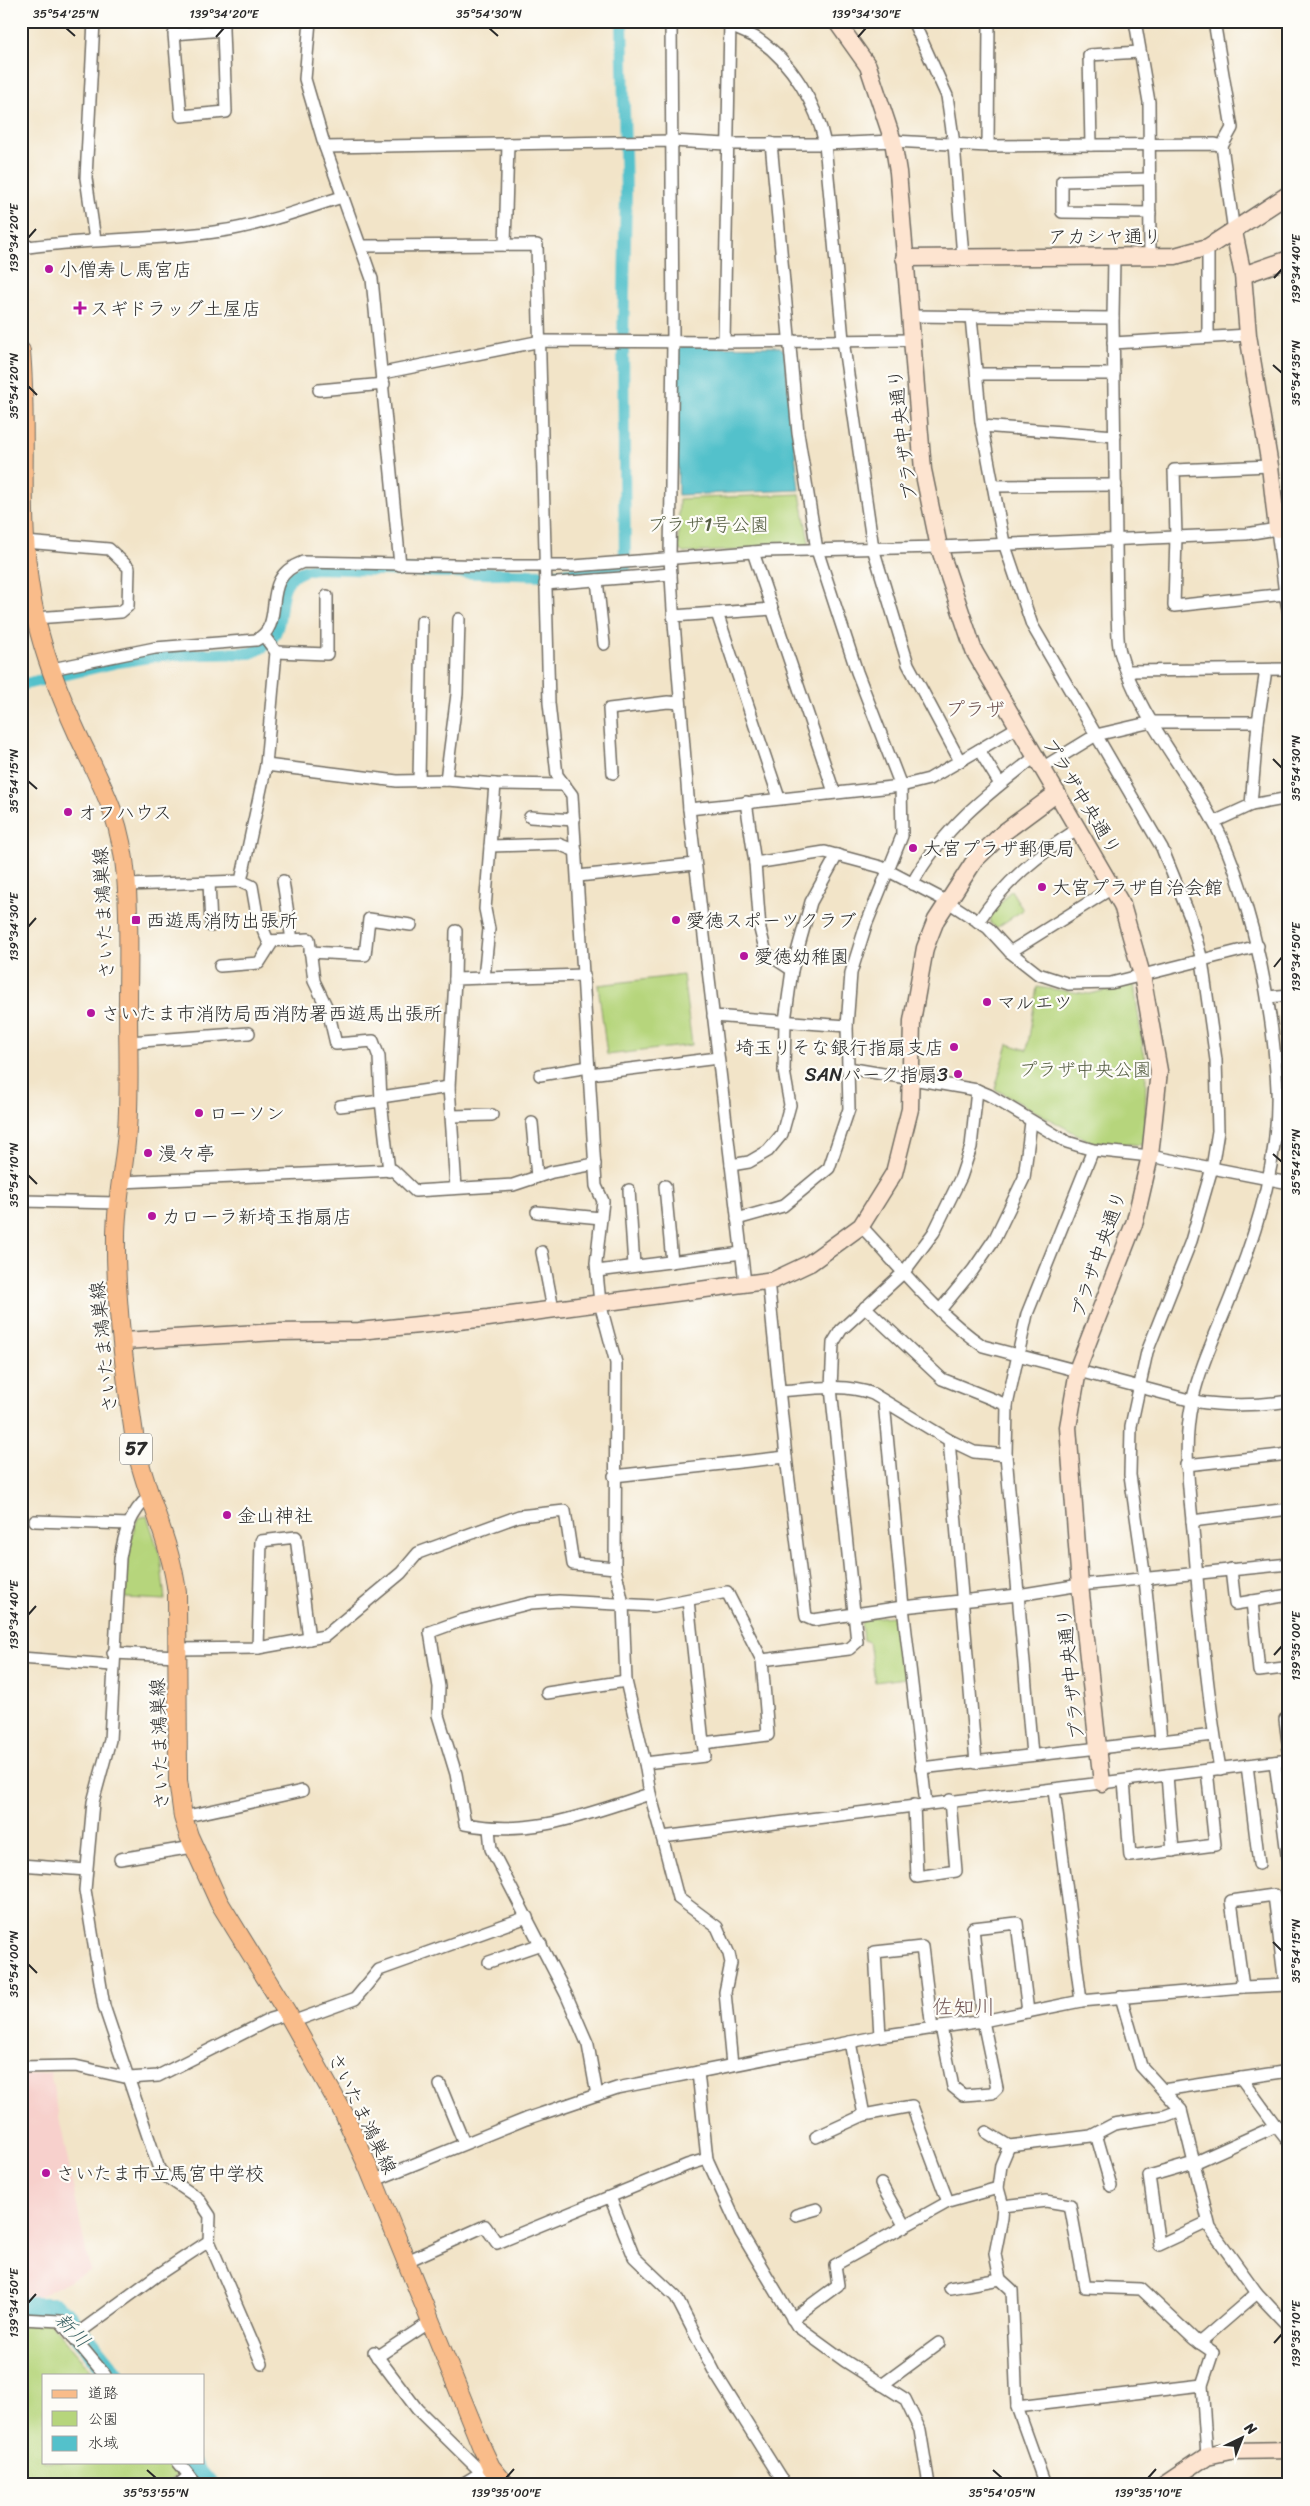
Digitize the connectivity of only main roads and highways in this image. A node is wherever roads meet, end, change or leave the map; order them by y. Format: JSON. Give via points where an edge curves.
{"nodes":[{"id":1,"x":21,"y":351,"type":"edge"},
{"id":2,"x":23,"y":532,"type":"edge"},
{"id":3,"x":506,"y":2485,"type":"edge"}],
"edges":[{"from":1,"to":2,"type":"main road","name":"さいたま鴻巣線","number":"57","via":[[25,424]]},
{"from":2,"to":3,"type":"main road","name":"さいたま鴻巣線","number":"57","via":[[35,618],[68,712],[116,819],[123,851],[127,885],[128,1114],[118,1203],[116,1268],[136,1448],[174,1568],[178,1780],[183,1817],[219,1902],[344,2114],[430,2322],[486,2469]]}]}
